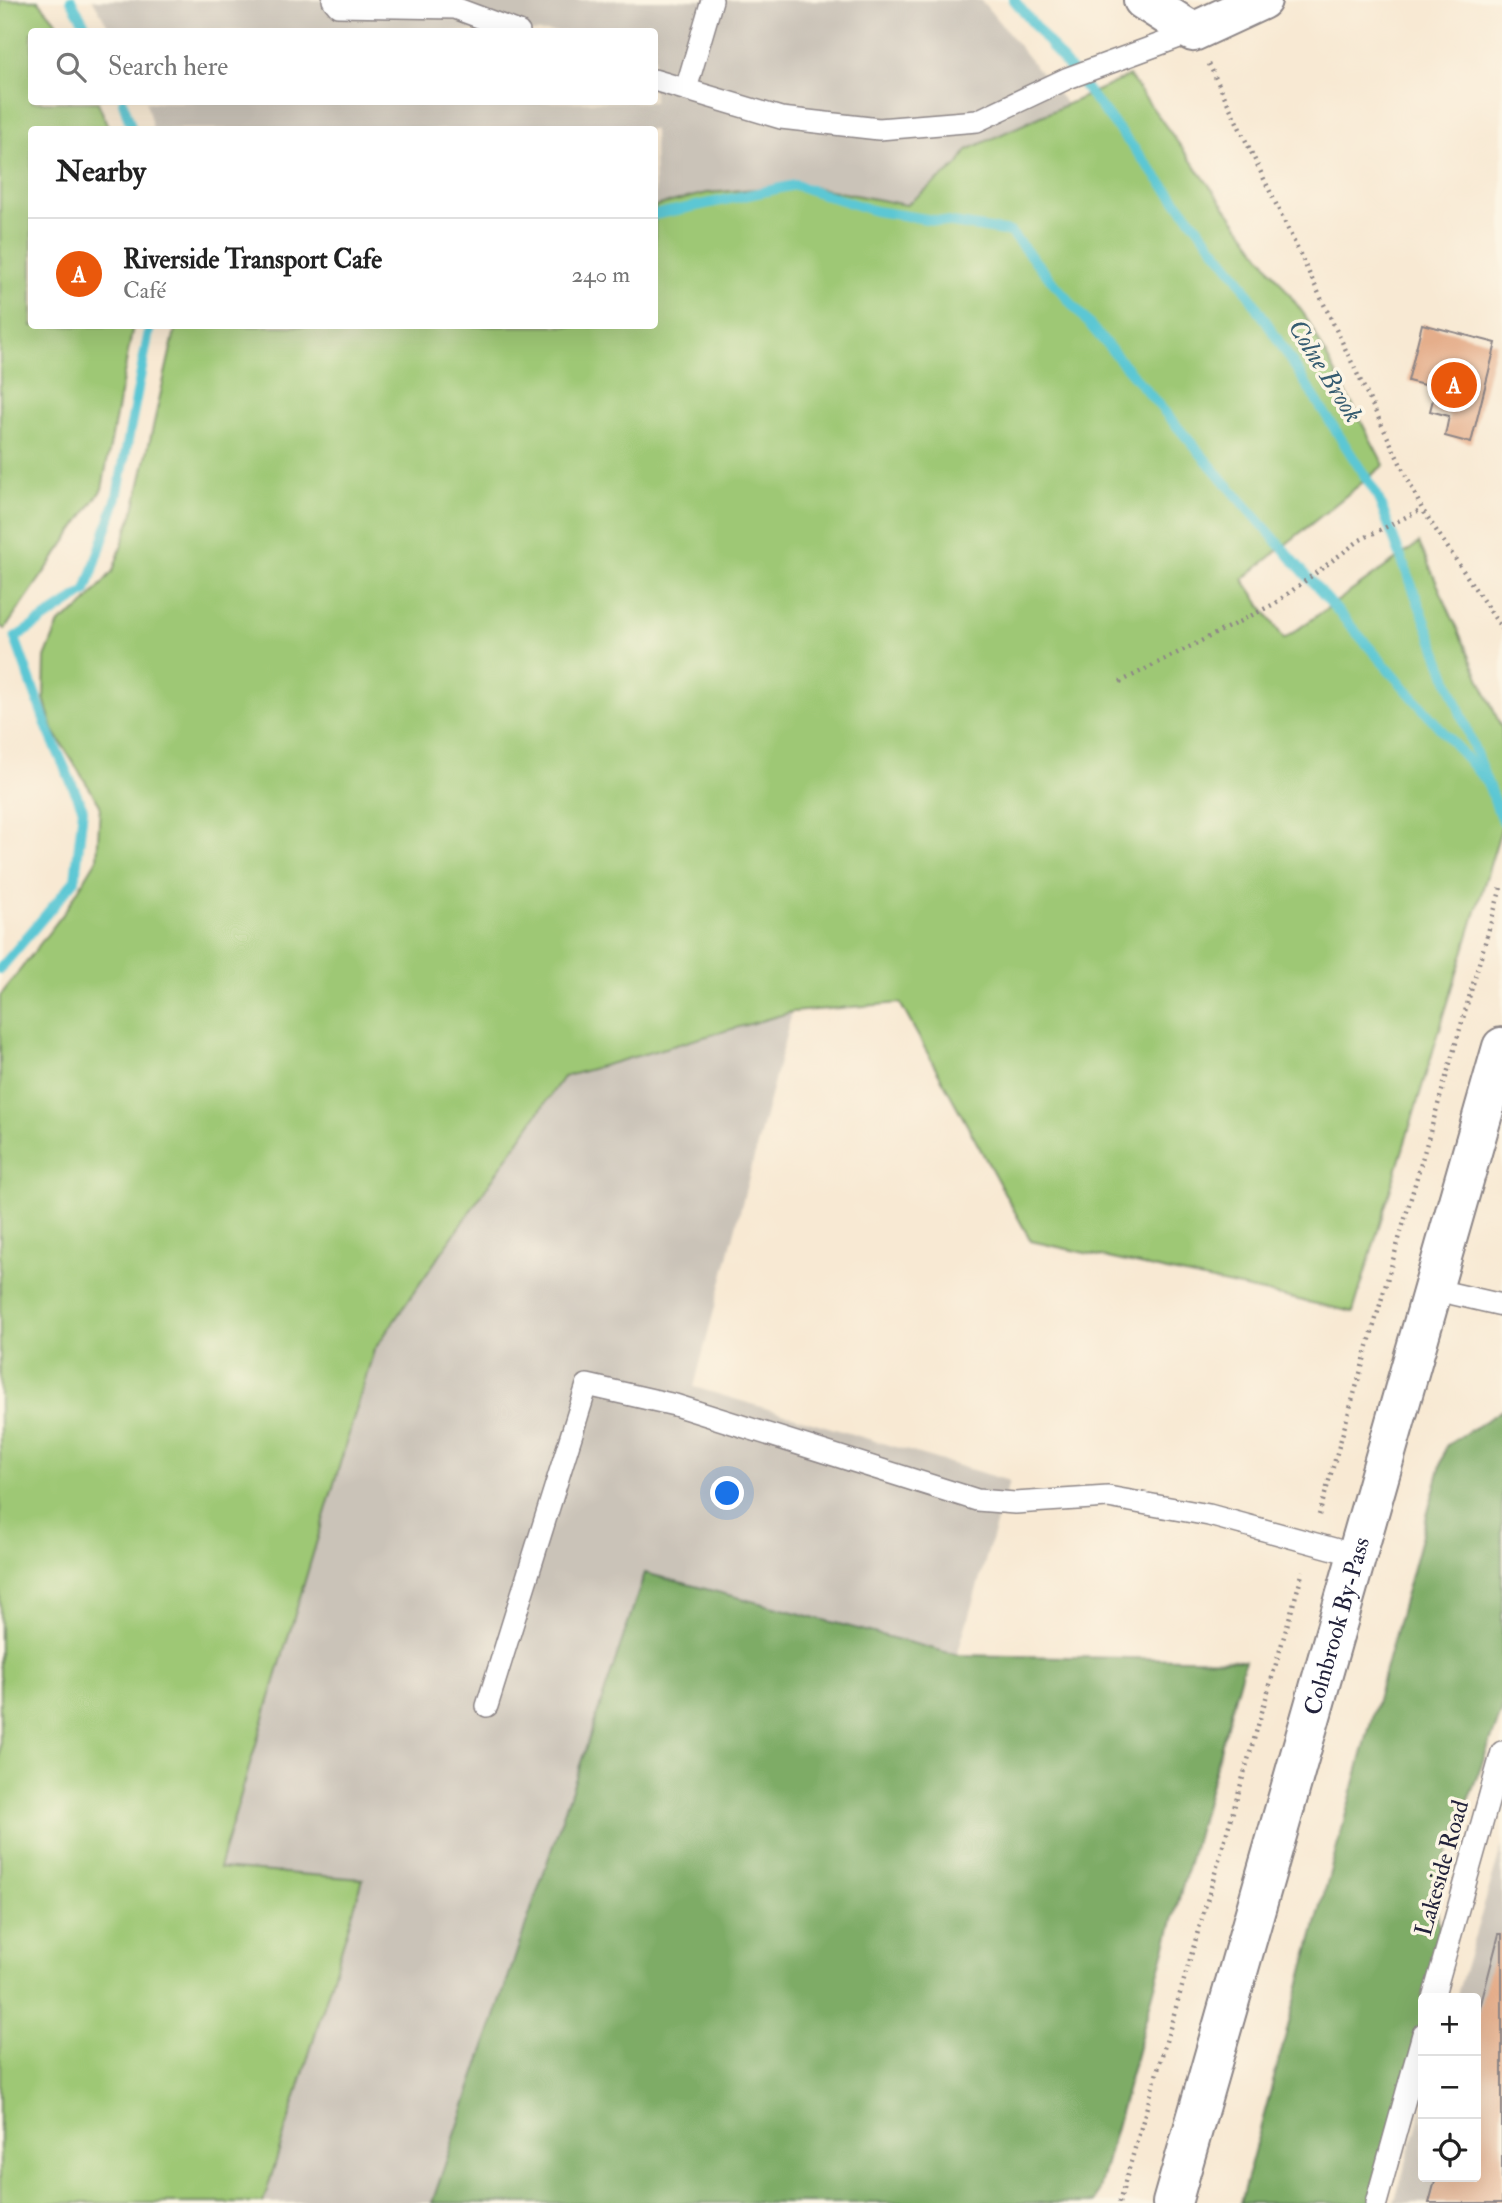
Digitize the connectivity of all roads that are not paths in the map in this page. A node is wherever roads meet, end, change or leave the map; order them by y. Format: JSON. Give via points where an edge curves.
{"nodes":[{"id":1,"x":333,"y":0,"type":"edge"},
{"id":2,"x":712,"y":0,"type":"edge"},
{"id":3,"x":1143,"y":0,"type":"edge"},
{"id":4,"x":1262,"y":0,"type":"edge"},
{"id":5,"x":508,"y":28,"type":"edge"},
{"id":6,"x":1193,"y":32,"type":"junction"},
{"id":7,"x":658,"y":81,"type":"edge"},
{"id":8,"x":686,"y":89,"type":"junction"},
{"id":9,"x":1502,"y":1048,"type":"edge"},
{"id":10,"x":1432,"y":1289,"type":"junction"},
{"id":11,"x":1502,"y":1306,"type":"edge"},
{"id":12,"x":1356,"y":1555,"type":"junction"},
{"id":13,"x":487,"y":1706,"type":"dead end"},
{"id":14,"x":1502,"y":1752,"type":"edge"},
{"id":15,"x":1434,"y":1993,"type":"edge"},
{"id":16,"x":1418,"y":2052,"type":"edge"},
{"id":17,"x":1172,"y":2203,"type":"edge"},
{"id":18,"x":1376,"y":2203,"type":"edge"}],
"edges":[{"from":1,"to":5,"type":"lane","via":[[338,6],[455,8]]},
{"from":2,"to":8,"type":"lane"},
{"from":3,"to":6,"type":"main road"},
{"from":4,"to":6,"type":"main road"},
{"from":6,"to":8,"type":"lane","via":[[1068,78],[978,121],[879,129],[781,118]]},
{"from":7,"to":8,"type":"lane"},
{"from":9,"to":10,"type":"main road","name":"Colnbrook By-Pass"},
{"from":10,"to":11,"type":"lane"},
{"from":10,"to":12,"type":"main road","name":"Colnbrook By-Pass"},
{"from":12,"to":13,"type":"lane","via":[[1209,1516],[1108,1497],[1015,1503],[977,1500],[675,1405],[587,1385]]},
{"from":12,"to":17,"type":"main road","name":"Colnbrook By-Pass"},
{"from":14,"to":15,"type":"lane","name":"Lakeside Road"},
{"from":16,"to":18,"type":"lane"}]}
